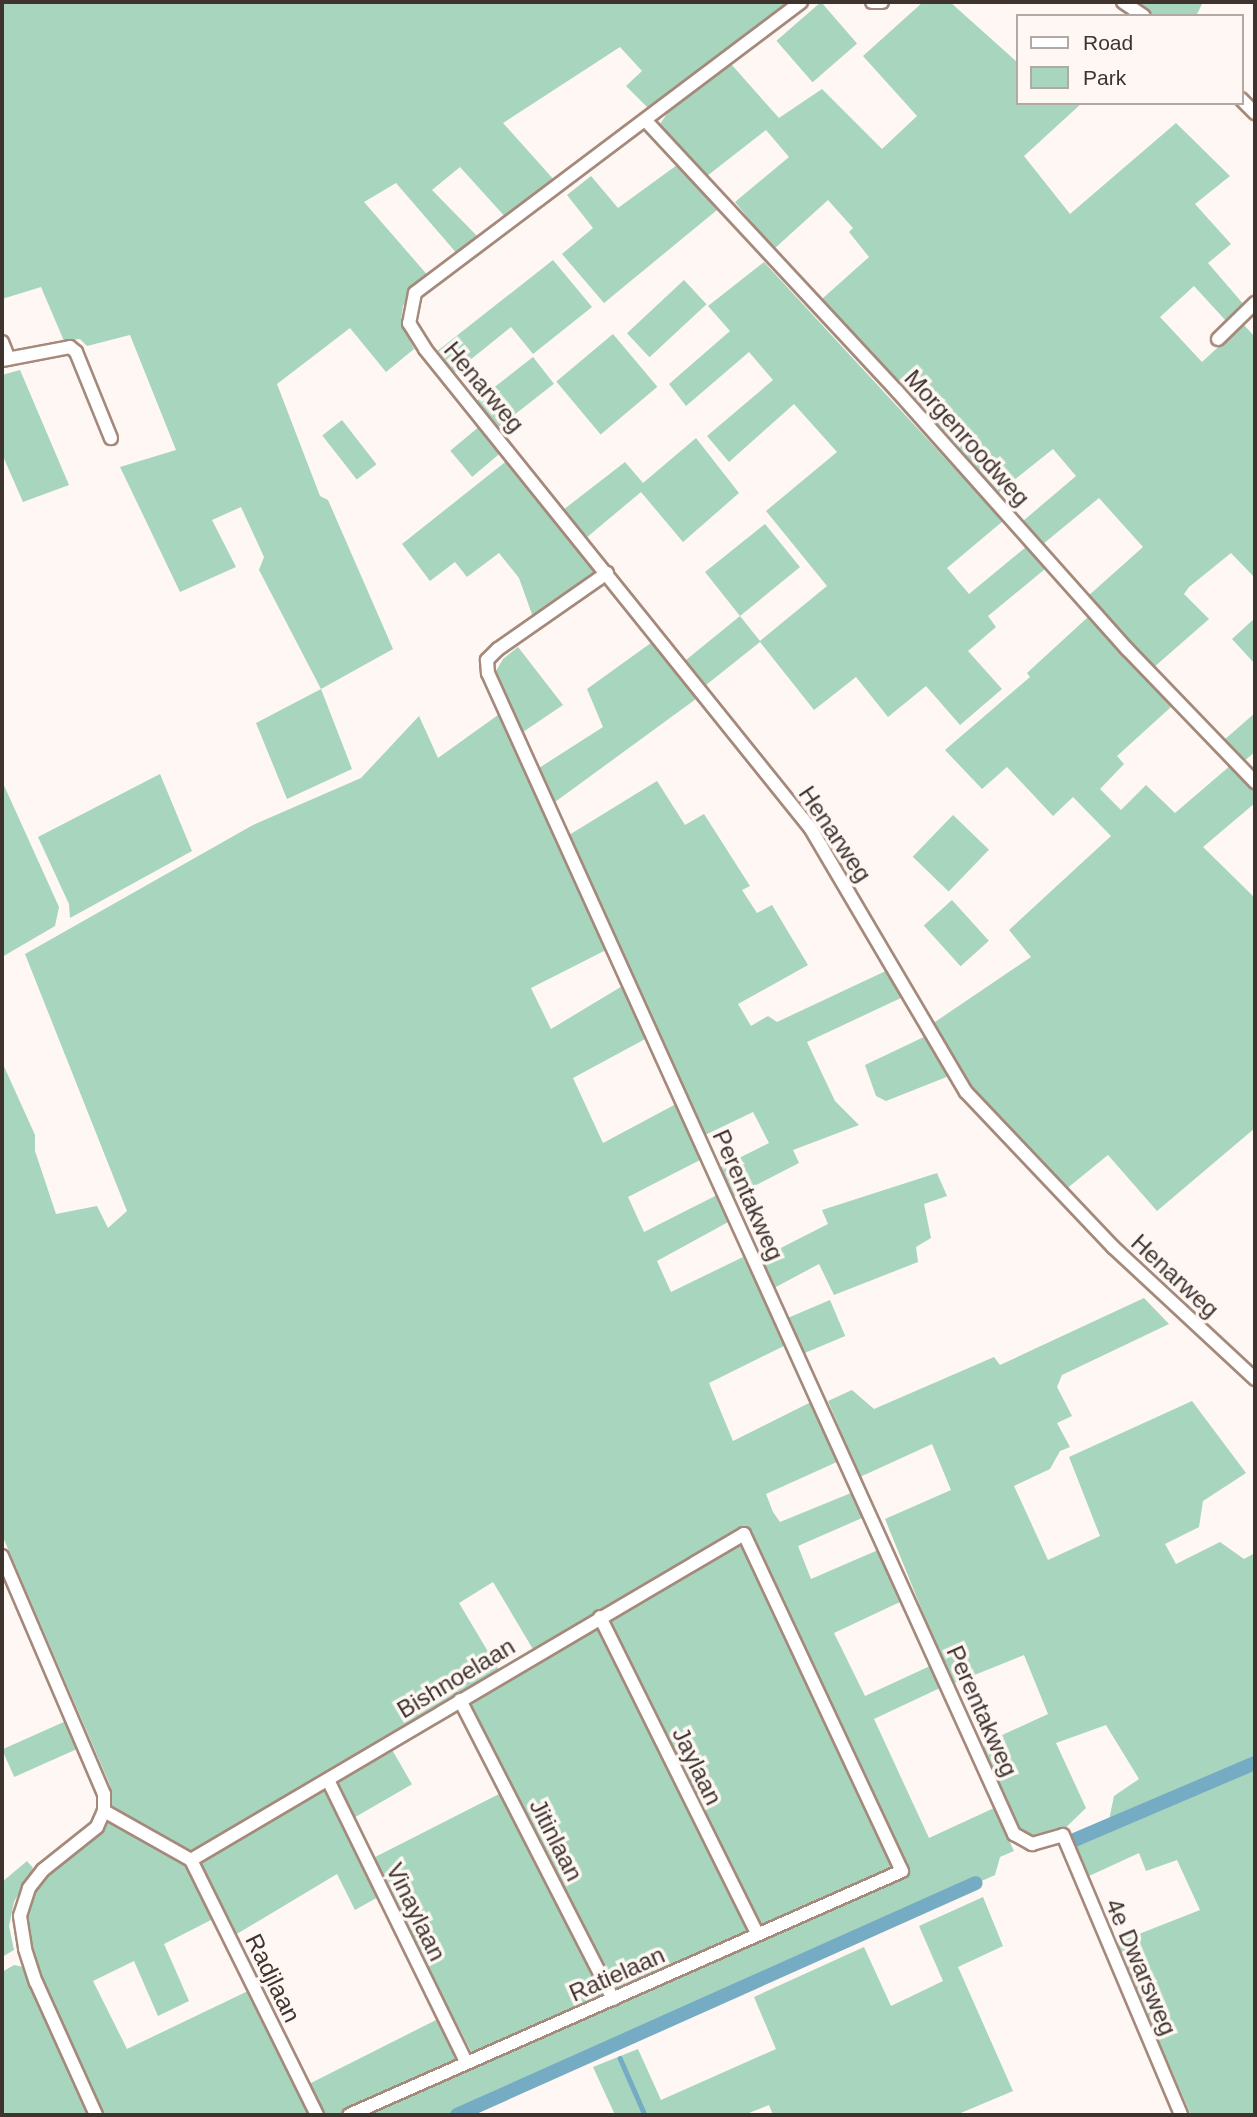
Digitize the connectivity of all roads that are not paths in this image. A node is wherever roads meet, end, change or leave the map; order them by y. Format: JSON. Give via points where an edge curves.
{"nodes":[{"id":1,"x":801,"y":2,"type":"edge"},
{"id":2,"x":872,"y":2,"type":"edge"},
{"id":3,"x":882,"y":2,"type":"edge"},
{"id":4,"x":1123,"y":2,"type":"edge"},
{"id":5,"x":1141,"y":14,"type":"edge"},
{"id":6,"x":647,"y":122,"type":"junction"},
{"id":7,"x":1255,"y":303,"type":"edge"},
{"id":8,"x":1218,"y":339,"type":"dead end"},
{"id":9,"x":2,"y":342,"type":"edge"},
{"id":10,"x":5,"y":359,"type":"edge"},
{"id":11,"x":111,"y":439,"type":"dead end"},
{"id":12,"x":607,"y":573,"type":"junction"},
{"id":13,"x":1255,"y":782,"type":"edge"},
{"id":14,"x":1255,"y":1379,"type":"edge"},
{"id":15,"x":2,"y":1556,"type":"edge"},
{"id":16,"x":600,"y":1617,"type":"junction"},
{"id":17,"x":460,"y":1700,"type":"junction"},
{"id":18,"x":328,"y":1780,"type":"junction"},
{"id":19,"x":104,"y":1811,"type":"junction"},
{"id":20,"x":1063,"y":1835,"type":"joint"},
{"id":21,"x":191,"y":1860,"type":"junction"},
{"id":22,"x":902,"y":1871,"type":"joint"},
{"id":23,"x":757,"y":1933,"type":"junction"},
{"id":24,"x":613,"y":1999,"type":"junction"},
{"id":25,"x":466,"y":2062,"type":"junction"},
{"id":26,"x":96,"y":2115,"type":"edge"},
{"id":27,"x":317,"y":2115,"type":"edge"},
{"id":28,"x":349,"y":2115,"type":"edge"},
{"id":29,"x":1181,"y":2115,"type":"edge"}],
"edges":[{"from":1,"to":6,"type":"street"},
{"from":2,"to":3,"type":"street"},
{"from":4,"to":5,"type":"street"},
{"from":6,"to":12,"type":"street","name":"Henarweg","via":[[415,293],[408,310],[416,336]]},
{"from":6,"to":13,"type":"street","name":"Morgenroodweg","via":[[906,401],[1127,649]]},
{"from":7,"to":8,"type":"street"},
{"from":9,"to":10,"type":"street"},
{"from":10,"to":11,"type":"street","via":[[70,347]]},
{"from":12,"to":14,"type":"street","name":"Henarweg","via":[[811,829],[966,1092],[1113,1247]]},
{"from":12,"to":20,"type":"street","name":"Perentakweg","via":[[498,649],[487,660],[488,673],[1014,1834],[1032,1844]]},
{"from":15,"to":19,"type":"street","via":[[99,1774]]},
{"from":16,"to":17,"type":"street","name":"Bishnoelaan"},
{"from":16,"to":22,"type":"street","name":"Bishnoelaan","via":[[744,1534]]},
{"from":16,"to":23,"type":"street","name":"Jaylaan"},
{"from":17,"to":18,"type":"street","name":"Bishnoelaan"},
{"from":17,"to":24,"type":"street","name":"Jitinlaan"},
{"from":18,"to":21,"type":"street","name":"Bishnoelaan"},
{"from":18,"to":25,"type":"street","name":"Vinaylaan"},
{"from":19,"to":21,"type":"street"},
{"from":19,"to":26,"type":"street","via":[[97,1827],[43,1870],[29,1888],[20,1916],[36,1982]]},
{"from":20,"to":29,"type":"street","name":"4e Dwarsweg"},
{"from":21,"to":27,"type":"street","name":"Radjlaan"},
{"from":22,"to":23,"type":"street","name":"Ratielaan"},
{"from":23,"to":24,"type":"street","name":"Ratielaan"},
{"from":24,"to":25,"type":"street","name":"Ratielaan"},
{"from":25,"to":28,"type":"street","name":"Ratielaan"}]}
